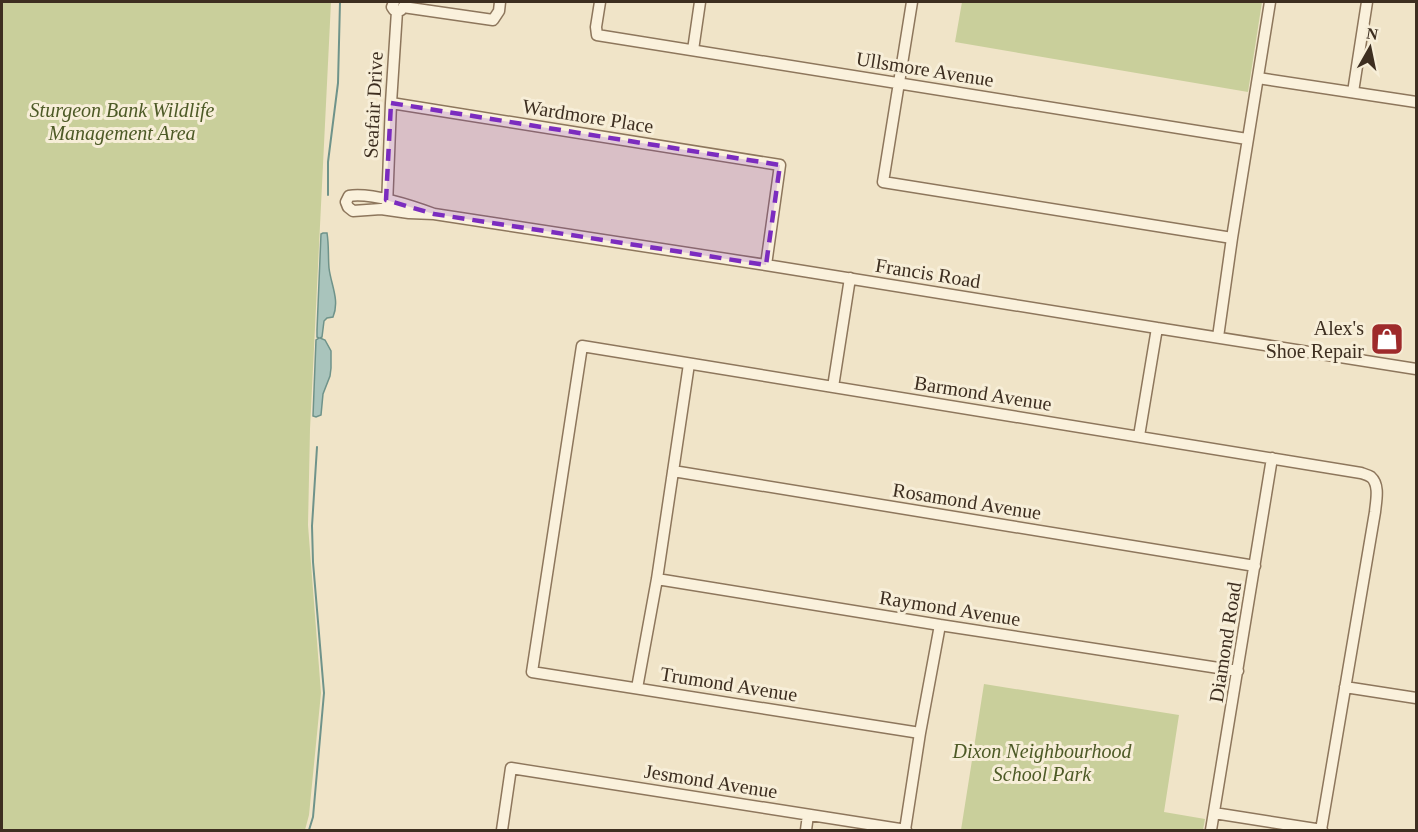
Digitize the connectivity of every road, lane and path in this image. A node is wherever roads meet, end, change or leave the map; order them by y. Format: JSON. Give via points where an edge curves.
{"nodes":[{"id":1,"x":500,"y":2,"type":"edge"},
{"id":2,"x":600,"y":2,"type":"edge"},
{"id":3,"x":700,"y":2,"type":"edge"},
{"id":4,"x":912,"y":2,"type":"edge"},
{"id":5,"x":1270,"y":2,"type":"edge"},
{"id":6,"x":1367,"y":2,"type":"edge"},
{"id":7,"x":399,"y":5,"type":"edge"},
{"id":8,"x":693,"y":50,"type":"junction"},
{"id":9,"x":1258,"y":78,"type":"junction"},
{"id":10,"x":899,"y":83,"type":"junction"},
{"id":11,"x":1353,"y":92,"type":"junction"},
{"id":12,"x":1416,"y":102,"type":"edge"},
{"id":13,"x":391,"y":103,"type":"junction"},
{"id":14,"x":1247,"y":139,"type":"junction"},
{"id":15,"x":387,"y":205,"type":"joint"},
{"id":16,"x":1232,"y":238,"type":"junction"},
{"id":17,"x":766,"y":265,"type":"junction"},
{"id":18,"x":850,"y":278,"type":"junction"},
{"id":19,"x":1157,"y":328,"type":"junction"},
{"id":20,"x":1218,"y":337,"type":"junction"},
{"id":21,"x":689,"y":364,"type":"junction"},
{"id":22,"x":1416,"y":369,"type":"edge"},
{"id":23,"x":833,"y":387,"type":"junction"},
{"id":24,"x":1138,"y":436,"type":"junction"},
{"id":25,"x":1272,"y":458,"type":"junction"},
{"id":26,"x":673,"y":471,"type":"junction"},
{"id":27,"x":1255,"y":566,"type":"junction"},
{"id":28,"x":657,"y":579,"type":"junction"},
{"id":29,"x":940,"y":625,"type":"junction"},
{"id":30,"x":1238,"y":671,"type":"junction"},
{"id":31,"x":532,"y":672,"type":"joint"},
{"id":32,"x":1345,"y":687,"type":"junction"},
{"id":33,"x":637,"y":688,"type":"junction"},
{"id":34,"x":1416,"y":698,"type":"edge"},
{"id":35,"x":920,"y":732,"type":"junction"},
{"id":36,"x":1214,"y":813,"type":"junction"},
{"id":37,"x":808,"y":815,"type":"junction"},
{"id":38,"x":905,"y":830,"type":"edge"},
{"id":39,"x":1321,"y":830,"type":"edge"},
{"id":40,"x":502,"y":831,"type":"edge"},
{"id":41,"x":806,"y":831,"type":"edge"},
{"id":42,"x":1211,"y":831,"type":"edge"}],
"edges":[{"from":1,"to":7,"type":"street","via":[[493,20]]},
{"from":2,"to":8,"type":"street","name":"Ullsmore Avenue","via":[[597,35]]},
{"from":3,"to":8,"type":"street"},
{"from":4,"to":10,"type":"street"},
{"from":5,"to":9,"type":"street"},
{"from":6,"to":11,"type":"street"},
{"from":7,"to":13,"type":"street","name":"Seafair Drive"},
{"from":8,"to":10,"type":"street","name":"Ullsmore Avenue"},
{"from":9,"to":11,"type":"street"},
{"from":9,"to":14,"type":"street"},
{"from":10,"to":14,"type":"street","name":"Ullsmore Avenue"},
{"from":10,"to":16,"type":"street","via":[[883,182]]},
{"from":11,"to":12,"type":"street"},
{"from":13,"to":15,"type":"street","name":"Seafair Drive"},
{"from":13,"to":17,"type":"street","name":"Wardmore Place","via":[[780,165]]},
{"from":14,"to":16,"type":"street"},
{"from":15,"to":17,"type":"street","name":"Francis Road","via":[[409,205],[434,214]]},
{"from":16,"to":20,"type":"street"},
{"from":17,"to":18,"type":"street","name":"Francis Road"},
{"from":18,"to":19,"type":"street","name":"Francis Road"},
{"from":18,"to":23,"type":"street"},
{"from":19,"to":20,"type":"street","name":"Francis Road"},
{"from":19,"to":24,"type":"street"},
{"from":20,"to":22,"type":"street","name":"Francis Road"},
{"from":21,"to":23,"type":"street","name":"Barmond Avenue"},
{"from":21,"to":26,"type":"street"},
{"from":21,"to":31,"type":"street","name":"Barmond Avenue","via":[[582,346]]},
{"from":23,"to":24,"type":"street","name":"Barmond Avenue"},
{"from":24,"to":25,"type":"street","name":"Barmond Avenue"},
{"from":25,"to":27,"type":"street","name":"Diamond Road"},
{"from":25,"to":32,"type":"street","name":"Barmond Avenue","via":[[1361,473],[1371,477],[1377,489]]},
{"from":26,"to":27,"type":"street","name":"Rosamond Avenue"},
{"from":26,"to":28,"type":"street"},
{"from":27,"to":30,"type":"street","name":"Diamond Road"},
{"from":28,"to":29,"type":"street","name":"Raymond Avenue"},
{"from":28,"to":33,"type":"street"},
{"from":29,"to":30,"type":"street","name":"Raymond Avenue"},
{"from":29,"to":35,"type":"street"},
{"from":30,"to":36,"type":"street","name":"Diamond Road"},
{"from":31,"to":33,"type":"street","name":"Trumond Avenue"},
{"from":32,"to":34,"type":"street"},
{"from":32,"to":39,"type":"street"},
{"from":33,"to":35,"type":"street","name":"Trumond Avenue"},
{"from":35,"to":38,"type":"street"},
{"from":36,"to":39,"type":"street"},
{"from":36,"to":42,"type":"street","name":"Diamond Road"},
{"from":37,"to":38,"type":"street","name":"Jesmond Avenue"},
{"from":37,"to":40,"type":"street","name":"Jesmond Avenue","via":[[511,768]]},
{"from":37,"to":41,"type":"street"}]}
